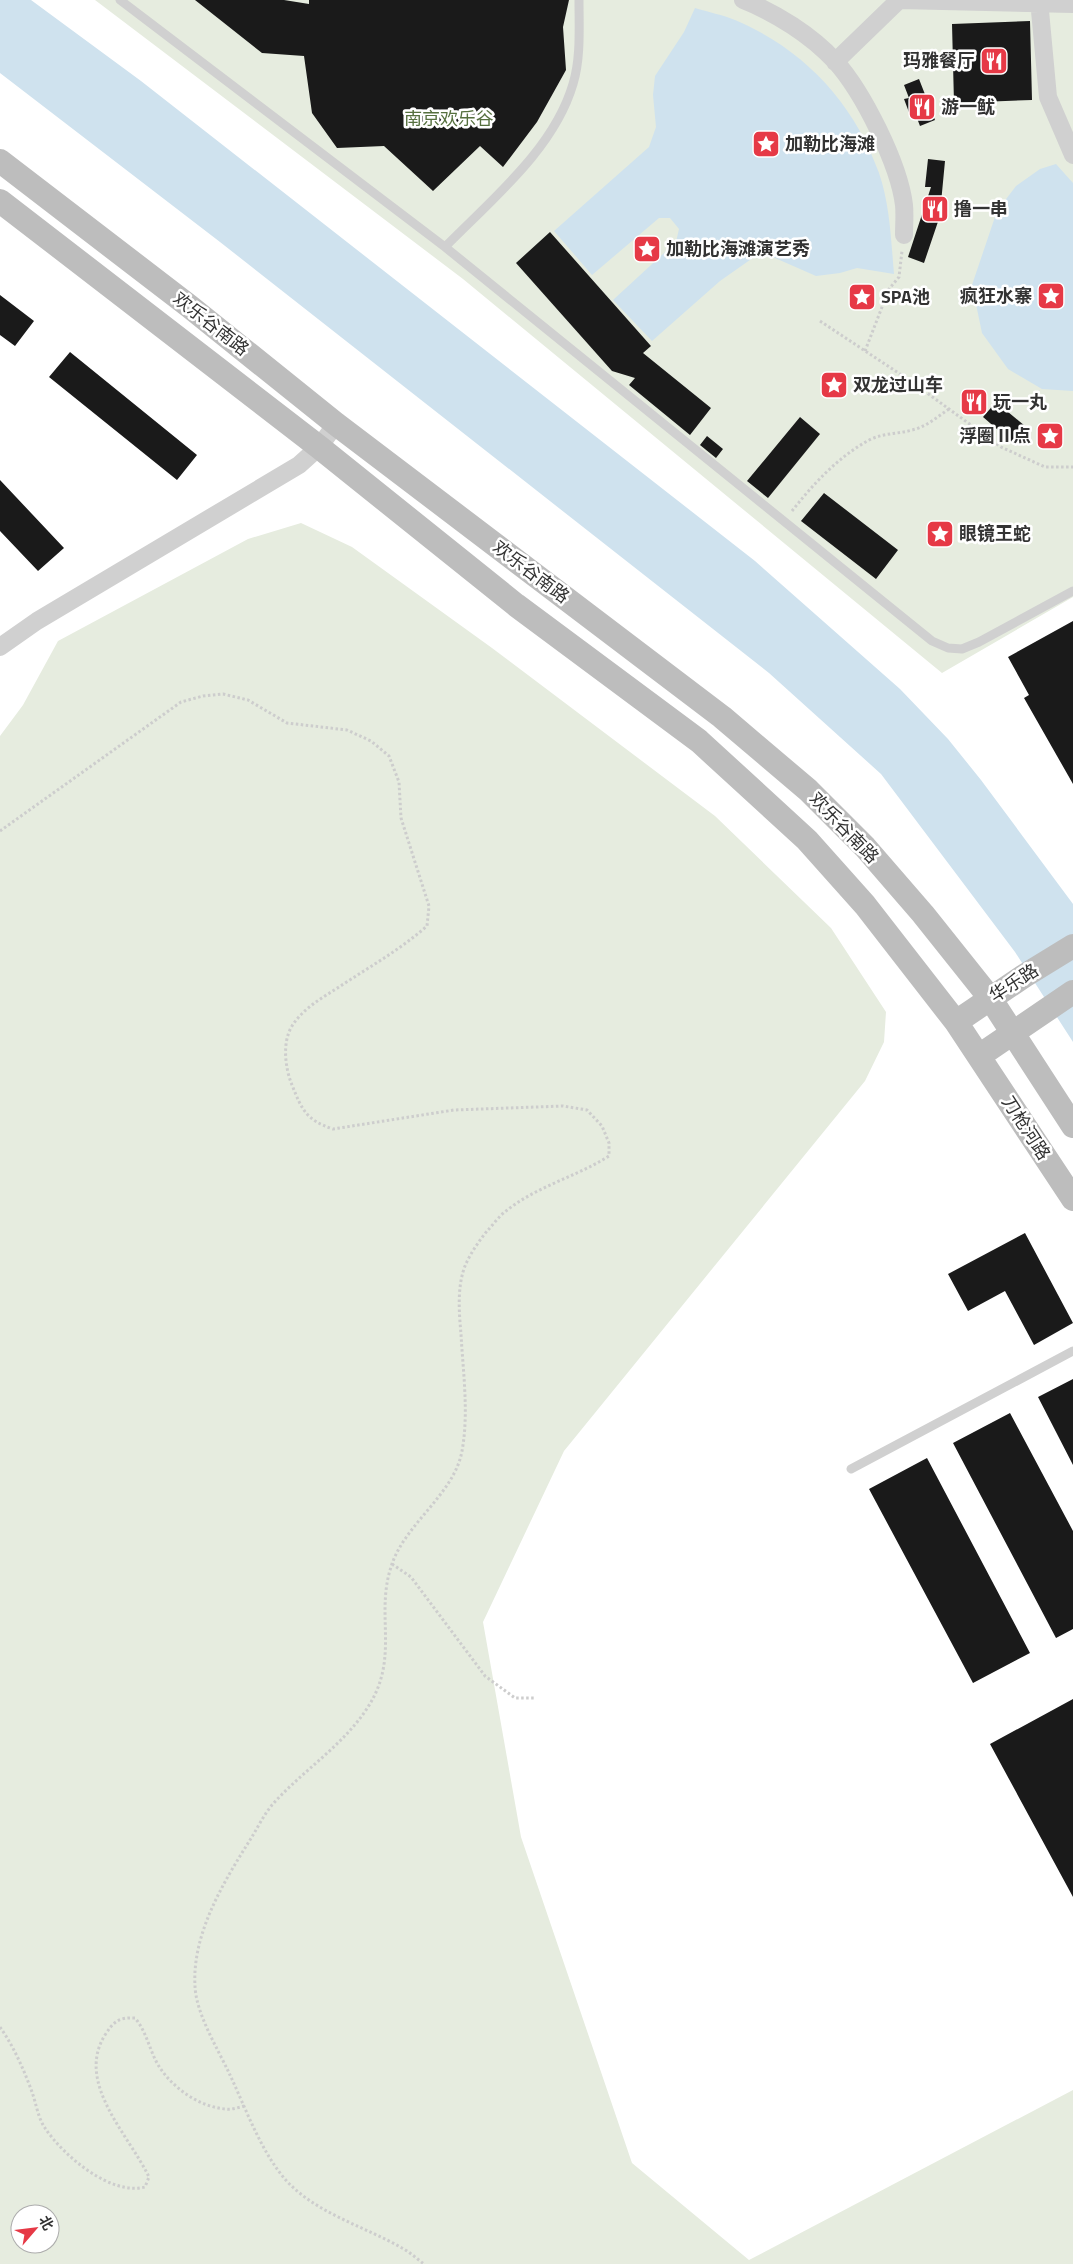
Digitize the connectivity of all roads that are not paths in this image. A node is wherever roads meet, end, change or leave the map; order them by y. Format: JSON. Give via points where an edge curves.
{"nodes":[{"id":1,"x":120,"y":0,"type":"edge"},
{"id":2,"x":579,"y":0,"type":"edge"},
{"id":3,"x":743,"y":0,"type":"edge"},
{"id":4,"x":899,"y":0,"type":"edge"},
{"id":5,"x":1039,"y":1,"type":"edge"},
{"id":6,"x":1073,"y":4,"type":"edge"},
{"id":7,"x":835,"y":62,"type":"junction"},
{"id":8,"x":1073,"y":155,"type":"edge"},
{"id":9,"x":0,"y":161,"type":"edge"},
{"id":10,"x":0,"y":201,"type":"edge"},
{"id":11,"x":904,"y":236,"type":"road end"},
{"id":12,"x":445,"y":247,"type":"junction"},
{"id":13,"x":189,"y":306,"type":"junction"},
{"id":14,"x":167,"y":330,"type":"junction"},
{"id":15,"x":336,"y":424,"type":"junction"},
{"id":16,"x":319,"y":447,"type":"junction"},
{"id":17,"x":1073,"y":591,"type":"edge"},
{"id":18,"x":0,"y":646,"type":"edge"},
{"id":19,"x":1073,"y":946,"type":"edge"},
{"id":20,"x":1073,"y":992,"type":"edge"},
{"id":21,"x":990,"y":998,"type":"junction"},
{"id":22,"x":956,"y":1022,"type":"junction"},
{"id":23,"x":1013,"y":1034,"type":"junction"},
{"id":24,"x":980,"y":1056,"type":"junction"},
{"id":25,"x":1073,"y":1126,"type":"edge"},
{"id":26,"x":1072,"y":1188,"type":"edge"},
{"id":27,"x":1073,"y":1351,"type":"edge"},
{"id":28,"x":851,"y":1469,"type":"dead end"}],
"edges":[{"from":1,"to":12,"type":"lane"},
{"from":2,"to":12,"type":"lane","via":[[574,82],[561,115],[541,148]]},
{"from":3,"to":7,"type":"street","via":[[761,7],[799,31]]},
{"from":4,"to":5,"type":"street"},
{"from":4,"to":7,"type":"street"},
{"from":5,"to":6,"type":"street"},
{"from":5,"to":8,"type":"street","via":[[1048,98]]},
{"from":7,"to":11,"type":"street","via":[[870,111],[894,163],[904,204]]},
{"from":9,"to":13,"type":"street","name":"欢乐谷南路"},
{"from":10,"to":14,"type":"street","name":"欢乐谷南路"},
{"from":12,"to":17,"type":"lane","via":[[932,641],[948,648],[962,649]]},
{"from":13,"to":14,"type":"street","via":[[196,324],[194,330],[185,336]]},
{"from":13,"to":15,"type":"street","name":"欢乐谷南路"},
{"from":14,"to":16,"type":"street","name":"欢乐谷南路"},
{"from":15,"to":16,"type":"street"},
{"from":15,"to":21,"type":"street","name":"欢乐谷南路","via":[[722,717],[808,790],[865,847]]},
{"from":16,"to":18,"type":"street","via":[[299,466],[272,483]]},
{"from":16,"to":22,"type":"street","name":"欢乐谷南路","via":[[516,605],[699,742],[806,840],[865,905]]},
{"from":19,"to":21,"type":"street","name":"华乐路"},
{"from":20,"to":23,"type":"street"},
{"from":21,"to":22,"type":"street","name":"华乐路"},
{"from":21,"to":23,"type":"street","name":"欢乐谷南路"},
{"from":22,"to":24,"type":"street","name":"欢乐谷南路"},
{"from":23,"to":24,"type":"street"},
{"from":23,"to":25,"type":"street"},
{"from":24,"to":26,"type":"street","name":"刀枪河路"},
{"from":27,"to":28,"type":"lane"}]}
